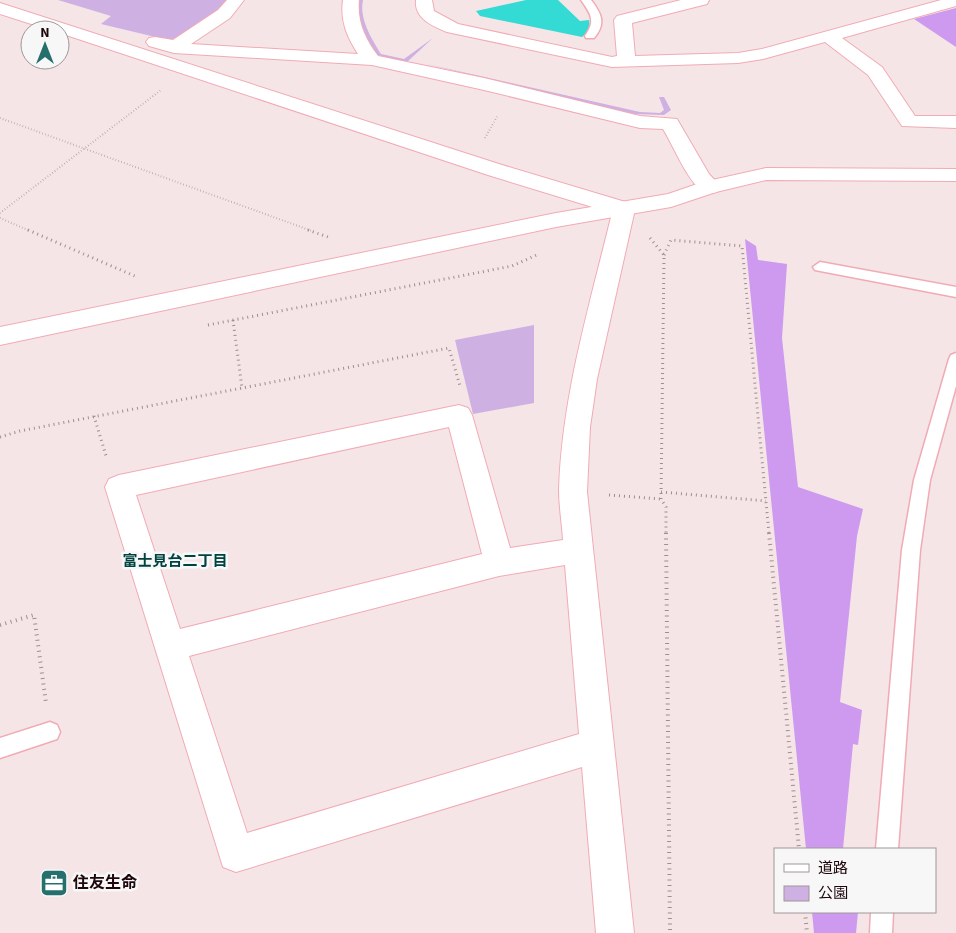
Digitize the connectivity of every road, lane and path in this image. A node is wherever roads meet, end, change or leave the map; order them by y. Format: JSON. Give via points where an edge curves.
{"nodes":[{"id":1,"x":236,"y":0,"type":"edge"},
{"id":2,"x":351,"y":0,"type":"edge"},
{"id":3,"x":443,"y":0,"type":"edge"},
{"id":4,"x":586,"y":0,"type":"edge"},
{"id":5,"x":701,"y":0,"type":"edge"},
{"id":6,"x":956,"y":1,"type":"edge"},
{"id":7,"x":423,"y":2,"type":"edge"},
{"id":8,"x":923,"y":4,"type":"edge"},
{"id":9,"x":0,"y":8,"type":"edge"},
{"id":10,"x":73,"y":32,"type":"junction"},
{"id":11,"x":590,"y":36,"type":"dead end"},
{"id":12,"x":828,"y":36,"type":"junction"},
{"id":13,"x":174,"y":48,"type":"junction"},
{"id":14,"x":372,"y":60,"type":"junction"},
{"id":15,"x":626,"y":62,"type":"junction"},
{"id":16,"x":164,"y":88,"type":"dead end"},
{"id":17,"x":0,"y":118,"type":"edge"},
{"id":18,"x":956,"y":122,"type":"edge"},
{"id":19,"x":84,"y":148,"type":"junction"},
{"id":20,"x":956,"y":175,"type":"edge"},
{"id":21,"x":710,"y":187,"type":"junction"},
{"id":22,"x":624,"y":209,"type":"junction"},
{"id":23,"x":0,"y":213,"type":"edge"},
{"id":24,"x":0,"y":218,"type":"edge"},
{"id":25,"x":647,"y":236,"type":"dead end"},
{"id":26,"x":331,"y":238,"type":"dead end"},
{"id":27,"x":545,"y":252,"type":"dead end"},
{"id":28,"x":664,"y":255,"type":"junction"},
{"id":29,"x":820,"y":266,"type":"dead end"},
{"id":30,"x":144,"y":280,"type":"dead end"},
{"id":31,"x":956,"y":292,"type":"edge"},
{"id":32,"x":233,"y":320,"type":"junction"},
{"id":33,"x":204,"y":326,"type":"dead end"},
{"id":34,"x":0,"y":336,"type":"edge"},
{"id":35,"x":956,"y":359,"type":"edge"},
{"id":36,"x":242,"y":388,"type":"junction"},
{"id":37,"x":459,"y":415,"type":"junction"},
{"id":38,"x":94,"y":416,"type":"junction"},
{"id":39,"x":0,"y":437,"type":"edge"},
{"id":40,"x":120,"y":486,"type":"junction"},
{"id":41,"x":573,"y":492,"type":"junction"},
{"id":42,"x":661,"y":492,"type":"junction"},
{"id":43,"x":661,"y":500,"type":"junction"},
{"id":44,"x":766,"y":501,"type":"junction"},
{"id":45,"x":579,"y":550,"type":"junction"},
{"id":46,"x":498,"y":563,"type":"junction"},
{"id":47,"x":0,"y":625,"type":"edge"},
{"id":48,"x":171,"y":646,"type":"junction"},
{"id":49,"x":50,"y":732,"type":"joint"},
{"id":50,"x":598,"y":746,"type":"junction"},
{"id":51,"x":0,"y":748,"type":"edge"},
{"id":52,"x":800,"y":848,"type":"edge"},
{"id":53,"x":888,"y":848,"type":"edge"},
{"id":54,"x":805,"y":913,"type":"edge"},
{"id":55,"x":882,"y":913,"type":"edge"},
{"id":56,"x":615,"y":933,"type":"edge"},
{"id":57,"x":670,"y":933,"type":"edge"},
{"id":58,"x":807,"y":933,"type":"edge"},
{"id":59,"x":881,"y":933,"type":"edge"}],
"edges":[{"from":1,"to":13,"type":"street","via":[[224,14]]},
{"from":2,"to":14,"type":"street","via":[[348,14],[360,45]]},
{"from":3,"to":7,"type":"street"},
{"from":4,"to":11,"type":"lane","via":[[598,16],[599,23]]},
{"from":5,"to":15,"type":"street","via":[[624,20]]},
{"from":6,"to":8,"type":"street"},
{"from":7,"to":15,"type":"street","via":[[427,14],[452,28],[593,59]]},
{"from":8,"to":12,"type":"street"},
{"from":9,"to":10,"type":"street"},
{"from":10,"to":13,"type":"street","via":[[87,24]]},
{"from":10,"to":22,"type":"street"},
{"from":12,"to":15,"type":"street","via":[[738,58]]},
{"from":12,"to":18,"type":"street","via":[[875,71],[909,122]]},
{"from":13,"to":14,"type":"street"},
{"from":14,"to":21,"type":"street","via":[[640,122],[670,123]]},
{"from":16,"to":19,"type":"path"},
{"from":17,"to":19,"type":"path"},
{"from":19,"to":23,"type":"path"},
{"from":19,"to":26,"type":"path"},
{"from":20,"to":21,"type":"street","via":[[778,173]]},
{"from":21,"to":22,"type":"street","via":[[671,200]]},
{"from":22,"to":34,"type":"street","via":[[556,220]]},
{"from":22,"to":41,"type":"street","via":[[584,379]]},
{"from":24,"to":30,"type":"path"},
{"from":25,"to":28,"type":"path"},
{"from":27,"to":32,"type":"path","via":[[512,266]]},
{"from":28,"to":42,"type":"path"},
{"from":28,"to":44,"type":"path","via":[[671,240],[742,246]]},
{"from":29,"to":31,"type":"lane"},
{"from":32,"to":33,"type":"path"},
{"from":32,"to":36,"type":"path"},
{"from":35,"to":53,"type":"lane","via":[[922,480],[911,550]]},
{"from":36,"to":37,"type":"path","via":[[448,348],[465,402]]},
{"from":36,"to":38,"type":"path"},
{"from":37,"to":40,"type":"street"},
{"from":37,"to":46,"type":"street"},
{"from":38,"to":39,"type":"path"},
{"from":38,"to":40,"type":"path","via":[[112,476]]},
{"from":40,"to":48,"type":"street"},
{"from":41,"to":43,"type":"path"},
{"from":41,"to":45,"type":"street"},
{"from":42,"to":43,"type":"path"},
{"from":42,"to":44,"type":"path"},
{"from":43,"to":57,"type":"path","via":[[666,507]]},
{"from":44,"to":52,"type":"path"},
{"from":45,"to":46,"type":"street"},
{"from":45,"to":50,"type":"street"},
{"from":46,"to":48,"type":"street"},
{"from":47,"to":49,"type":"path","via":[[34,615]]},
{"from":48,"to":50,"type":"street","via":[[236,854]]},
{"from":49,"to":51,"type":"lane"},
{"from":50,"to":56,"type":"street"},
{"from":54,"to":58,"type":"path"},
{"from":55,"to":59,"type":"lane"}]}
